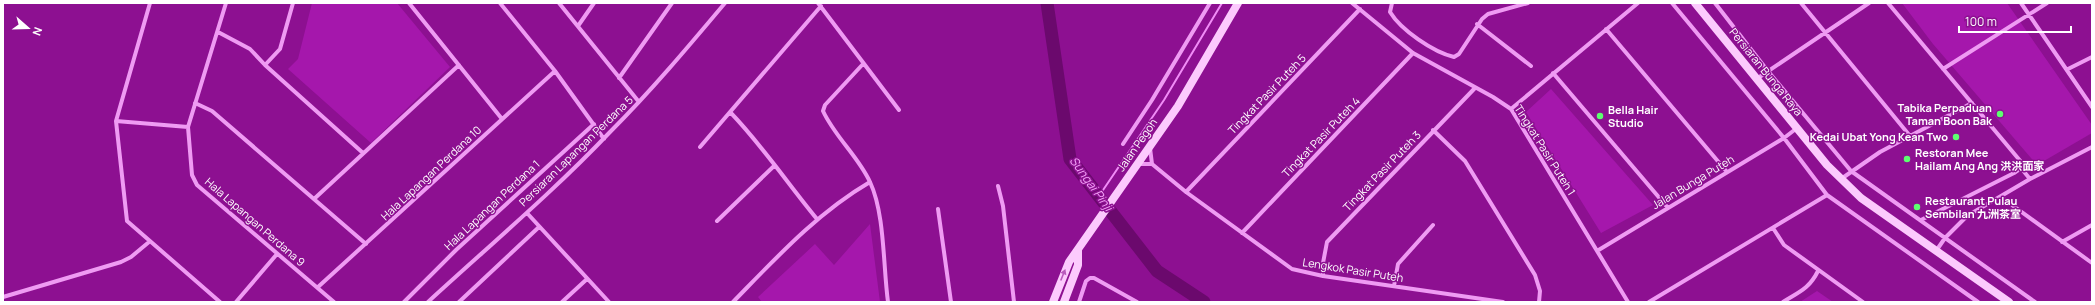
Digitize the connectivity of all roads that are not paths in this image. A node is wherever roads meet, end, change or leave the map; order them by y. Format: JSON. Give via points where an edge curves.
{"nodes":[{"id":1,"x":150,"y":3,"type":"edge"},
{"id":2,"x":226,"y":3,"type":"edge"},
{"id":3,"x":293,"y":3,"type":"edge"},
{"id":4,"x":409,"y":3,"type":"edge"},
{"id":5,"x":500,"y":3,"type":"edge"},
{"id":6,"x":559,"y":3,"type":"edge"},
{"id":7,"x":594,"y":3,"type":"edge"},
{"id":8,"x":672,"y":3,"type":"edge"},
{"id":9,"x":726,"y":3,"type":"edge"},
{"id":10,"x":1210,"y":3,"type":"edge"},
{"id":11,"x":1238,"y":3,"type":"edge"},
{"id":12,"x":1352,"y":3,"type":"edge"},
{"id":13,"x":1392,"y":3,"type":"edge"},
{"id":14,"x":1528,"y":3,"type":"edge"},
{"id":15,"x":1638,"y":3,"type":"edge"},
{"id":16,"x":1672,"y":3,"type":"edge"},
{"id":17,"x":1695,"y":3,"type":"edge"},
{"id":18,"x":1715,"y":3,"type":"edge"},
{"id":19,"x":1801,"y":3,"type":"edge"},
{"id":20,"x":1869,"y":3,"type":"edge"},
{"id":21,"x":1888,"y":3,"type":"edge"},
{"id":22,"x":2021,"y":3,"type":"edge"},
{"id":23,"x":2048,"y":3,"type":"edge"},
{"id":24,"x":819,"y":5,"type":"edge"},
{"id":25,"x":1360,"y":8,"type":"junction"},
{"id":26,"x":2028,"y":13,"type":"junction"},
{"id":27,"x":1477,"y":24,"type":"junction"},
{"id":28,"x":578,"y":26,"type":"junction"},
{"id":29,"x":1606,"y":29,"type":"junction"},
{"id":30,"x":218,"y":32,"type":"junction"},
{"id":31,"x":1825,"y":32,"type":"junction"},
{"id":32,"x":1413,"y":53,"type":"junction"},
{"id":33,"x":2092,"y":57,"type":"edge"},
{"id":34,"x":862,"y":64,"type":"junction"},
{"id":35,"x":265,"y":65,"type":"junction"},
{"id":36,"x":459,"y":65,"type":"junction"},
{"id":37,"x":1530,"y":66,"type":"dead end"},
{"id":38,"x":1943,"y":69,"type":"junction"},
{"id":39,"x":2068,"y":69,"type":"junction"},
{"id":40,"x":1767,"y":70,"type":"junction"},
{"id":41,"x":555,"y":71,"type":"junction"},
{"id":42,"x":1553,"y":73,"type":"junction"},
{"id":43,"x":620,"y":78,"type":"junction"},
{"id":44,"x":1758,"y":78,"type":"junction"},
{"id":45,"x":1475,"y":88,"type":"junction"},
{"id":46,"x":639,"y":102,"type":"junction"},
{"id":47,"x":195,"y":103,"type":"junction"},
{"id":48,"x":1972,"y":103,"type":"junction"},
{"id":49,"x":2092,"y":106,"type":"edge"},
{"id":50,"x":1511,"y":109,"type":"junction"},
{"id":51,"x":899,"y":110,"type":"dead end"},
{"id":52,"x":730,"y":112,"type":"junction"},
{"id":53,"x":502,"y":119,"type":"junction"},
{"id":54,"x":116,"y":121,"type":"junction"},
{"id":55,"x":594,"y":124,"type":"junction"},
{"id":56,"x":188,"y":127,"type":"junction"},
{"id":57,"x":1797,"y":128,"type":"junction"},
{"id":58,"x":1434,"y":130,"type":"junction"},
{"id":59,"x":1910,"y":136,"type":"junction"},
{"id":60,"x":1784,"y":138,"type":"junction"},
{"id":61,"x":604,"y":139,"type":"junction"},
{"id":62,"x":1123,"y":144,"type":"dead end"},
{"id":63,"x":700,"y":147,"type":"dead end"},
{"id":64,"x":1149,"y":147,"type":"junction"},
{"id":65,"x":2092,"y":147,"type":"edge"},
{"id":66,"x":363,"y":153,"type":"junction"},
{"id":67,"x":1152,"y":164,"type":"junction"},
{"id":68,"x":774,"y":166,"type":"junction"},
{"id":69,"x":1136,"y":166,"type":"junction"},
{"id":70,"x":2021,"y":168,"type":"junction"},
{"id":71,"x":1851,"y":171,"type":"junction"},
{"id":72,"x":1727,"y":172,"type":"junction"},
{"id":73,"x":1841,"y":180,"type":"junction"},
{"id":74,"x":2030,"y":180,"type":"junction"},
{"id":75,"x":870,"y":182,"type":"junction"},
{"id":76,"x":998,"y":186,"type":"dead end"},
{"id":77,"x":1186,"y":192,"type":"junction"},
{"id":78,"x":1827,"y":196,"type":"junction"},
{"id":79,"x":2001,"y":197,"type":"junction"},
{"id":80,"x":314,"y":200,"type":"junction"},
{"id":81,"x":1668,"y":208,"type":"junction"},
{"id":82,"x":938,"y":209,"type":"dead end"},
{"id":83,"x":527,"y":213,"type":"junction"},
{"id":84,"x":817,"y":219,"type":"junction"},
{"id":85,"x":1921,"y":220,"type":"junction"},
{"id":86,"x":717,"y":221,"type":"dead end"},
{"id":87,"x":1433,"y":225,"type":"dead end"},
{"id":88,"x":2092,"y":225,"type":"edge"},
{"id":89,"x":539,"y":227,"type":"junction"},
{"id":90,"x":1773,"y":228,"type":"junction"},
{"id":91,"x":1242,"y":233,"type":"junction"},
{"id":92,"x":1945,"y":238,"type":"junction"},
{"id":93,"x":149,"y":242,"type":"junction"},
{"id":94,"x":2062,"y":242,"type":"junction"},
{"id":95,"x":366,"y":244,"type":"junction"},
{"id":96,"x":1078,"y":251,"type":"junction"},
{"id":97,"x":1597,"y":251,"type":"junction"},
{"id":98,"x":1936,"y":251,"type":"junction"},
{"id":99,"x":277,"y":254,"type":"junction"},
{"id":100,"x":2092,"y":263,"type":"edge"},
{"id":101,"x":1818,"y":271,"type":"junction"},
{"id":102,"x":1323,"y":276,"type":"junction"},
{"id":103,"x":587,"y":279,"type":"junction"},
{"id":104,"x":1394,"y":286,"type":"junction"},
{"id":105,"x":318,"y":288,"type":"junction"},
{"id":106,"x":3,"y":297,"type":"edge"},
{"id":107,"x":220,"y":302,"type":"edge"},
{"id":108,"x":236,"y":302,"type":"edge"},
{"id":109,"x":334,"y":302,"type":"edge"},
{"id":110,"x":404,"y":302,"type":"edge"},
{"id":111,"x":428,"y":302,"type":"edge"},
{"id":112,"x":459,"y":302,"type":"edge"},
{"id":113,"x":562,"y":302,"type":"edge"},
{"id":114,"x":609,"y":302,"type":"edge"},
{"id":115,"x":733,"y":302,"type":"edge"},
{"id":116,"x":888,"y":302,"type":"edge"},
{"id":117,"x":950,"y":302,"type":"edge"},
{"id":118,"x":1014,"y":302,"type":"edge"},
{"id":119,"x":1053,"y":302,"type":"edge"},
{"id":120,"x":1064,"y":302,"type":"edge"},
{"id":121,"x":1079,"y":302,"type":"edge"},
{"id":122,"x":1137,"y":302,"type":"edge"},
{"id":123,"x":1503,"y":302,"type":"edge"},
{"id":124,"x":1540,"y":302,"type":"edge"},
{"id":125,"x":1628,"y":302,"type":"edge"},
{"id":126,"x":1649,"y":302,"type":"edge"},
{"id":127,"x":1782,"y":302,"type":"edge"},
{"id":128,"x":1863,"y":302,"type":"edge"},
{"id":129,"x":1978,"y":302,"type":"edge"},
{"id":130,"x":2008,"y":302,"type":"edge"},
{"id":131,"x":2035,"y":302,"type":"edge"}],
"edges":[{"from":1,"to":54,"type":"street"},
{"from":2,"to":30,"type":"street","name":"Hala Lapangan Perdana 9"},
{"from":3,"to":35,"type":"street","via":[[280,49]]},
{"from":4,"to":36,"type":"street"},
{"from":5,"to":41,"type":"street"},
{"from":6,"to":28,"type":"street"},
{"from":7,"to":28,"type":"street"},
{"from":8,"to":43,"type":"street"},
{"from":9,"to":46,"type":"street","name":"Persiaran Lapangan Perdana 5"},
{"from":10,"to":62,"type":"street","name":"Jalan Pegoh"},
{"from":11,"to":64,"type":"street","name":"Jalan Pegoh","via":[[1178,106]]},
{"from":12,"to":25,"type":"street","name":"Tingkat Pasir Puteh 1"},
{"from":13,"to":27,"type":"street","via":[[1390,12],[1398,22],[1426,45],[1454,57],[1459,54]]},
{"from":14,"to":27,"type":"street","via":[[1488,14]]},
{"from":15,"to":29,"type":"street"},
{"from":16,"to":60,"type":"street"},
{"from":17,"to":44,"type":"street","name":"Persiaran Bunga Raya"},
{"from":18,"to":40,"type":"street"},
{"from":19,"to":31,"type":"street"},
{"from":20,"to":31,"type":"street"},
{"from":21,"to":38,"type":"street"},
{"from":22,"to":26,"type":"street"},
{"from":23,"to":26,"type":"street"},
{"from":24,"to":34,"type":"street"},
{"from":24,"to":52,"type":"street"},
{"from":25,"to":32,"type":"street","name":"Tingkat Pasir Puteh 1"},
{"from":25,"to":77,"type":"street","name":"Tingkat Pasir Puteh 5"},
{"from":26,"to":38,"type":"street"},
{"from":26,"to":39,"type":"street"},
{"from":27,"to":37,"type":"street"},
{"from":28,"to":43,"type":"street"},
{"from":29,"to":42,"type":"street"},
{"from":29,"to":72,"type":"street"},
{"from":30,"to":35,"type":"street","via":[[250,49]]},
{"from":30,"to":47,"type":"street","name":"Hala Lapangan Perdana 9"},
{"from":31,"to":40,"type":"street"},
{"from":31,"to":59,"type":"street"},
{"from":32,"to":45,"type":"street","name":"Tingkat Pasir Puteh 1"},
{"from":32,"to":91,"type":"street","name":"Tingkat Pasir Puteh 4"},
{"from":33,"to":39,"type":"street"},
{"from":34,"to":51,"type":"street"},
{"from":34,"to":75,"type":"street","via":[[825,105],[823,111]]},
{"from":35,"to":66,"type":"street"},
{"from":36,"to":53,"type":"street"},
{"from":36,"to":66,"type":"street"},
{"from":38,"to":48,"type":"street"},
{"from":39,"to":49,"type":"street"},
{"from":40,"to":44,"type":"street"},
{"from":40,"to":71,"type":"street"},
{"from":41,"to":53,"type":"street","name":"Hala Lapangan Perdana 10"},
{"from":41,"to":55,"type":"street"},
{"from":42,"to":50,"type":"street"},
{"from":42,"to":81,"type":"street"},
{"from":43,"to":46,"type":"street"},
{"from":44,"to":57,"type":"street","name":"Persiaran Bunga Raya"},
{"from":45,"to":50,"type":"street","name":"Tingkat Pasir Puteh 1"},
{"from":45,"to":58,"type":"street","name":"Tingkat Pasir Puteh 3"},
{"from":46,"to":61,"type":"street","name":"Persiaran Lapangan Perdana 5"},
{"from":47,"to":56,"type":"street","name":"Hala Lapangan Perdana 9"},
{"from":47,"to":80,"type":"street","via":[[212,111]]},
{"from":48,"to":59,"type":"street"},
{"from":48,"to":70,"type":"street","via":[[2020,158]]},
{"from":50,"to":97,"type":"street","name":"Tingkat Pasir Puteh 1"},
{"from":52,"to":63,"type":"street"},
{"from":52,"to":68,"type":"street","via":[[756,140]]},
{"from":53,"to":95,"type":"street","name":"Hala Lapangan Perdana 10"},
{"from":54,"to":56,"type":"street"},
{"from":54,"to":93,"type":"street","via":[[127,222]]},
{"from":55,"to":61,"type":"street"},
{"from":55,"to":110,"type":"street","name":"Hala Lapangan Perdana 1","via":[[456,250]]},
{"from":56,"to":99,"type":"street","name":"Hala Lapangan Perdana 9","via":[[192,175],[197,185]]},
{"from":57,"to":60,"type":"street","name":"Jalan Bunga Puteh"},
{"from":57,"to":73,"type":"street","name":"Persiaran Bunga Raya"},
{"from":58,"to":102,"type":"street","name":"Tingkat Pasir Puteh 3","via":[[1327,242]]},
{"from":58,"to":124,"type":"street","via":[[1465,161],[1531,268],[1540,291]]},
{"from":59,"to":71,"type":"street"},
{"from":60,"to":72,"type":"street","name":"Jalan Bunga Puteh"},
{"from":60,"to":78,"type":"street"},
{"from":61,"to":83,"type":"street","name":"Persiaran Lapangan Perdana 5"},
{"from":64,"to":67,"type":"street"},
{"from":64,"to":69,"type":"street","name":"Jalan Pegoh"},
{"from":65,"to":74,"type":"street"},
{"from":66,"to":80,"type":"street"},
{"from":67,"to":69,"type":"street"},
{"from":67,"to":77,"type":"street","name":"Lengkok Pasir Puteh"},
{"from":68,"to":84,"type":"street"},
{"from":68,"to":86,"type":"street"},
{"from":69,"to":96,"type":"street","name":"Jalan Pegoh"},
{"from":70,"to":74,"type":"street"},
{"from":70,"to":85,"type":"street"},
{"from":71,"to":73,"type":"street"},
{"from":71,"to":85,"type":"street"},
{"from":72,"to":81,"type":"street","name":"Jalan Bunga Puteh"},
{"from":73,"to":98,"type":"street","name":"Persiaran Bunga Raya","via":[[1861,198]]},
{"from":74,"to":79,"type":"street"},
{"from":75,"to":84,"type":"street"},
{"from":75,"to":116,"type":"street","via":[[878,203]]},
{"from":76,"to":118,"type":"street","via":[[1003,206]]},
{"from":77,"to":91,"type":"street","name":"Lengkok Pasir Puteh"},
{"from":78,"to":90,"type":"street"},
{"from":78,"to":129,"type":"street"},
{"from":79,"to":92,"type":"street","via":[[1967,216]]},
{"from":79,"to":94,"type":"street"},
{"from":80,"to":95,"type":"street"},
{"from":81,"to":97,"type":"street","name":"Jalan Bunga Puteh"},
{"from":82,"to":117,"type":"street"},
{"from":83,"to":89,"type":"street"},
{"from":83,"to":111,"type":"street","name":"Persiaran Lapangan Perdana 5"},
{"from":84,"to":115,"type":"street"},
{"from":85,"to":92,"type":"street"},
{"from":87,"to":104,"type":"street","via":[[1398,264]]},
{"from":88,"to":94,"type":"street"},
{"from":89,"to":103,"type":"street"},
{"from":89,"to":112,"type":"street"},
{"from":90,"to":101,"type":"street","via":[[1784,245]]},
{"from":90,"to":126,"type":"street"},
{"from":91,"to":102,"type":"street","name":"Lengkok Pasir Puteh","via":[[1292,269]]},
{"from":92,"to":98,"type":"street"},
{"from":92,"to":131,"type":"street"},
{"from":93,"to":106,"type":"street","via":[[121,262]]},
{"from":93,"to":107,"type":"street"},
{"from":94,"to":100,"type":"street"},
{"from":95,"to":105,"type":"street","name":"Hala Lapangan Perdana 10"},
{"from":119,"to":96,"type":"street","one_way":true,"via":[[1069,262]]},
{"from":96,"to":120,"type":"street","name":"Jalan Pegoh","via":[[1078,266]]},
{"from":97,"to":125,"type":"street","name":"Tingkat Pasir Puteh 1"},
{"from":98,"to":130,"type":"street","name":"Persiaran Bunga Raya"},
{"from":99,"to":105,"type":"street","name":"Hala Lapangan Perdana 9"},
{"from":99,"to":108,"type":"street"},
{"from":101,"to":127,"type":"street","via":[[1805,289]]},
{"from":101,"to":128,"type":"street"},
{"from":102,"to":104,"type":"street","name":"Lengkok Pasir Puteh"},
{"from":103,"to":113,"type":"street"},
{"from":103,"to":114,"type":"street"},
{"from":104,"to":123,"type":"street","name":"Lengkok Pasir Puteh"},
{"from":105,"to":109,"type":"street","name":"Hala Lapangan Perdana 9"},
{"from":121,"to":122,"type":"street","via":[[1086,281],[1090,278]]}]}
